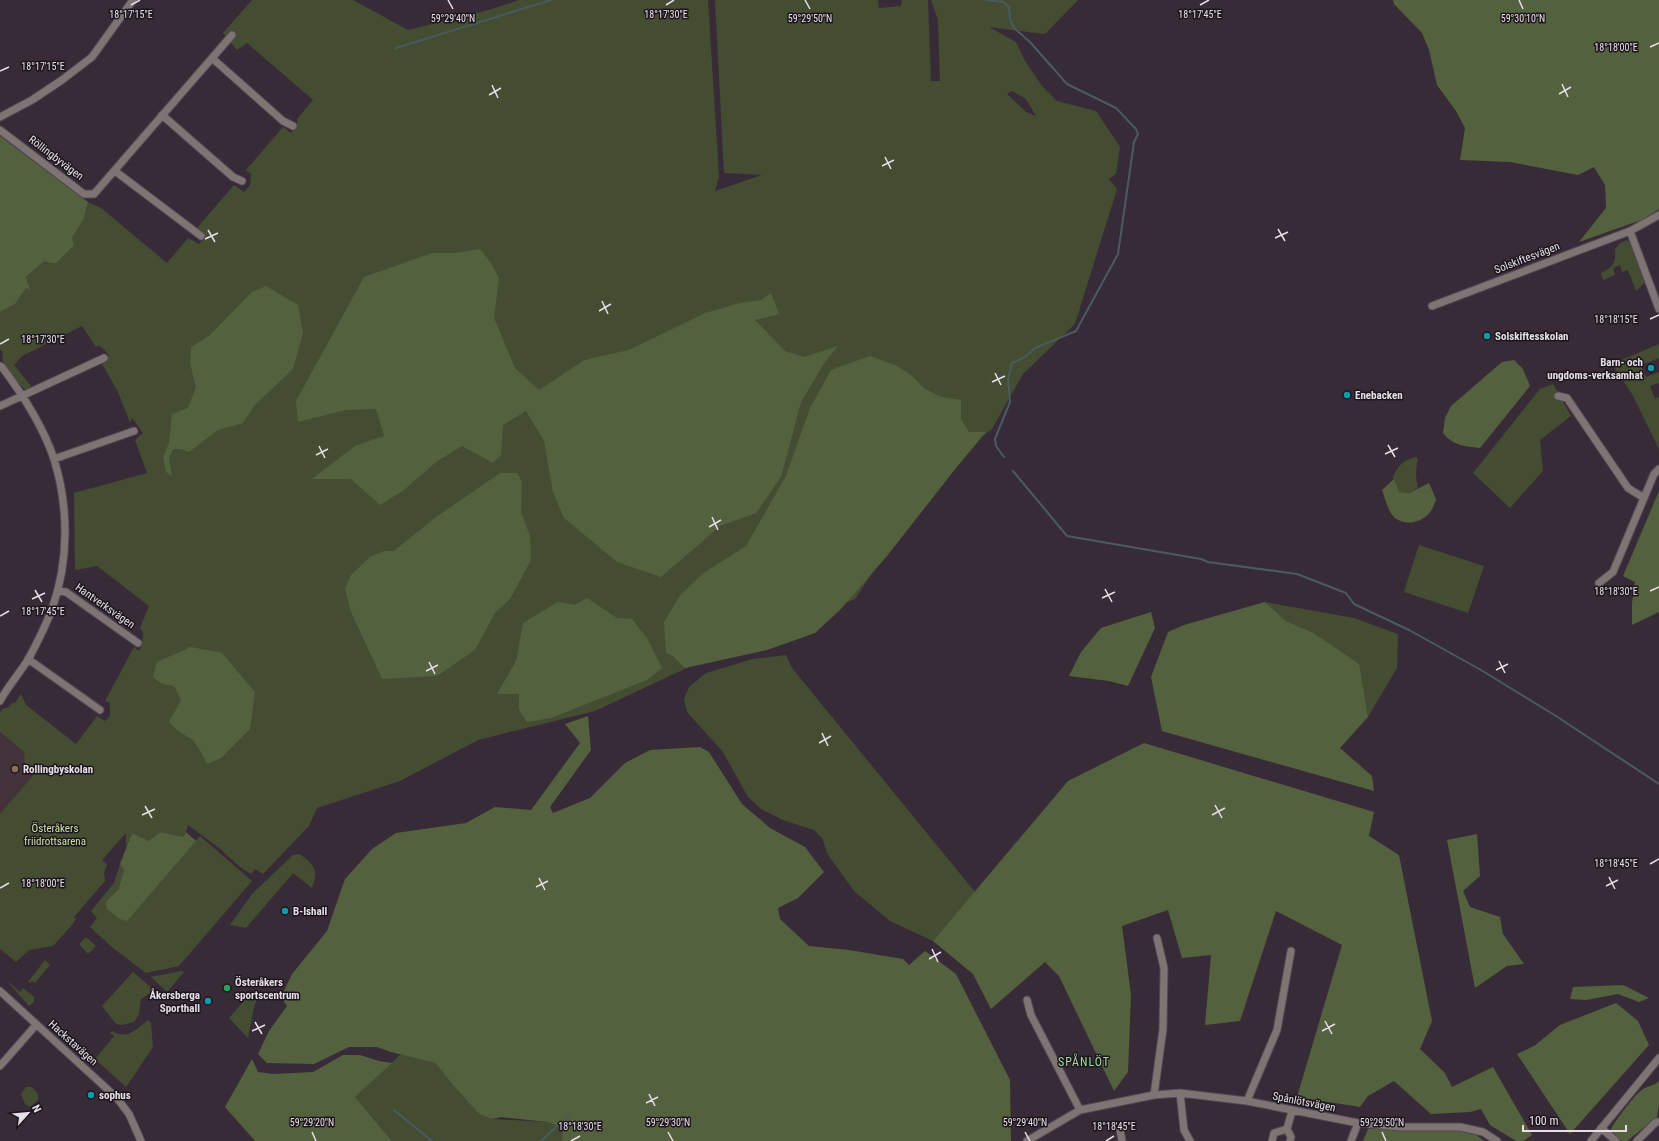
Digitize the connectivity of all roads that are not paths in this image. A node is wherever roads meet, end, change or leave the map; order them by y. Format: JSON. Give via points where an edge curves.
{"nodes":[{"id":1,"x":133,"y":0,"type":"edge"},
{"id":2,"x":232,"y":36,"type":"dead end"},
{"id":3,"x":212,"y":58,"type":"junction"},
{"id":4,"x":162,"y":115,"type":"junction"},
{"id":5,"x":0,"y":117,"type":"edge"},
{"id":6,"x":293,"y":126,"type":"dead end"},
{"id":7,"x":0,"y":130,"type":"edge"},
{"id":8,"x":115,"y":171,"type":"junction"},
{"id":9,"x":242,"y":181,"type":"dead end"},
{"id":10,"x":1659,"y":215,"type":"edge"},
{"id":11,"x":1630,"y":231,"type":"junction"},
{"id":12,"x":201,"y":236,"type":"dead end"},
{"id":13,"x":1432,"y":306,"type":"dead end"},
{"id":14,"x":1659,"y":309,"type":"edge"},
{"id":15,"x":104,"y":358,"type":"dead end"},
{"id":16,"x":0,"y":366,"type":"edge"},
{"id":17,"x":23,"y":395,"type":"junction"},
{"id":18,"x":1558,"y":396,"type":"dead end"},
{"id":19,"x":0,"y":406,"type":"edge"},
{"id":20,"x":134,"y":430,"type":"dead end"},
{"id":21,"x":54,"y":459,"type":"junction"},
{"id":22,"x":1659,"y":469,"type":"edge"},
{"id":23,"x":1644,"y":498,"type":"junction"},
{"id":24,"x":1599,"y":583,"type":"dead end"},
{"id":25,"x":58,"y":590,"type":"junction"},
{"id":26,"x":138,"y":643,"type":"dead end"},
{"id":27,"x":28,"y":659,"type":"junction"},
{"id":28,"x":0,"y":683,"type":"edge"},
{"id":29,"x":7,"y":688,"type":"junction"},
{"id":30,"x":0,"y":701,"type":"edge"},
{"id":31,"x":100,"y":710,"type":"dead end"},
{"id":32,"x":1157,"y":938,"type":"dead end"},
{"id":33,"x":1291,"y":951,"type":"dead end"},
{"id":34,"x":0,"y":991,"type":"edge"},
{"id":35,"x":1027,"y":1000,"type":"dead end"},
{"id":36,"x":36,"y":1025,"type":"junction"},
{"id":37,"x":1659,"y":1058,"type":"edge"},
{"id":38,"x":0,"y":1066,"type":"edge"},
{"id":39,"x":1180,"y":1093,"type":"junction"},
{"id":40,"x":1154,"y":1095,"type":"junction"},
{"id":41,"x":1248,"y":1101,"type":"junction"},
{"id":42,"x":1080,"y":1110,"type":"junction"},
{"id":43,"x":1292,"y":1111,"type":"junction"},
{"id":44,"x":1659,"y":1122,"type":"edge"},
{"id":45,"x":1358,"y":1123,"type":"junction"},
{"id":46,"x":1601,"y":1128,"type":"junction"},
{"id":47,"x":1120,"y":1129,"type":"dead end"},
{"id":48,"x":1287,"y":1129,"type":"junction"},
{"id":49,"x":141,"y":1141,"type":"edge"},
{"id":50,"x":1027,"y":1141,"type":"edge"},
{"id":51,"x":1122,"y":1141,"type":"edge"},
{"id":52,"x":1190,"y":1141,"type":"edge"},
{"id":53,"x":1272,"y":1141,"type":"edge"},
{"id":54,"x":1290,"y":1141,"type":"edge"},
{"id":55,"x":1351,"y":1141,"type":"edge"},
{"id":56,"x":1497,"y":1141,"type":"edge"},
{"id":57,"x":1591,"y":1141,"type":"edge"},
{"id":58,"x":1616,"y":1141,"type":"edge"},
{"id":59,"x":1637,"y":1141,"type":"edge"}],
"edges":[{"from":1,"to":5,"type":"street","via":[[92,57],[44,92]]},
{"from":2,"to":3,"type":"street","name":"Röllingbyvägen"},
{"from":3,"to":4,"type":"street","name":"Röllingbyvägen"},
{"from":3,"to":6,"type":"street"},
{"from":4,"to":8,"type":"street","name":"Röllingbyvägen"},
{"from":4,"to":9,"type":"street","via":[[233,177]]},
{"from":7,"to":8,"type":"street","name":"Röllingbyvägen","via":[[84,194],[94,194]]},
{"from":8,"to":12,"type":"street"},
{"from":10,"to":11,"type":"street","name":"Solskiftesvägen"},
{"from":11,"to":13,"type":"street","name":"Solskiftesvägen"},
{"from":11,"to":14,"type":"street"},
{"from":15,"to":17,"type":"street"},
{"from":16,"to":17,"type":"street","name":"Hantverksvägen"},
{"from":17,"to":19,"type":"street"},
{"from":17,"to":21,"type":"street","name":"Hantverksvägen"},
{"from":18,"to":23,"type":"street","via":[[1567,398],[1628,488]]},
{"from":20,"to":21,"type":"street"},
{"from":21,"to":25,"type":"street","name":"Hantverksvägen","via":[[63,502],[65,532],[64,567]]},
{"from":22,"to":23,"type":"street","via":[[1654,474]]},
{"from":23,"to":24,"type":"street","via":[[1613,572]]},
{"from":25,"to":26,"type":"street","name":"Hantverksvägen","via":[[66,592]]},
{"from":25,"to":27,"type":"street","name":"Hantverksvägen","via":[[52,610]]},
{"from":27,"to":29,"type":"street","name":"Hantverksvägen"},
{"from":27,"to":31,"type":"street"},
{"from":28,"to":29,"type":"street"},
{"from":29,"to":30,"type":"street","name":"Hantverksvägen"},
{"from":32,"to":40,"type":"street","via":[[1164,968],[1164,1029]]},
{"from":33,"to":41,"type":"street","via":[[1277,1030]]},
{"from":34,"to":36,"type":"street","name":"Hackstavägen"},
{"from":35,"to":42,"type":"street","via":[[1030,1015]]},
{"from":36,"to":38,"type":"street"},
{"from":36,"to":49,"type":"street","name":"Hackstavägen","via":[[108,1089],[129,1114]]},
{"from":37,"to":46,"type":"street"},
{"from":39,"to":40,"type":"street","name":"Spånlötsvägen"},
{"from":39,"to":41,"type":"street","name":"Spånlötsvägen"},
{"from":39,"to":52,"type":"street","via":[[1184,1130]]},
{"from":40,"to":42,"type":"street","name":"Spånlötsvägen"},
{"from":41,"to":43,"type":"street","name":"Spånlötsvägen"},
{"from":42,"to":50,"type":"street","name":"Spånlötsvägen"},
{"from":43,"to":45,"type":"street","name":"Spånlötsvägen"},
{"from":43,"to":48,"type":"street"},
{"from":44,"to":59,"type":"street","via":[[1650,1127]]},
{"from":45,"to":55,"type":"street"},
{"from":45,"to":56,"type":"street","name":"Spånlötsvägen","via":[[1401,1127],[1460,1127],[1483,1132]]},
{"from":46,"to":57,"type":"street"},
{"from":46,"to":58,"type":"street"},
{"from":47,"to":51,"type":"street"},
{"from":48,"to":53,"type":"street","via":[[1274,1133]]},
{"from":48,"to":54,"type":"street"}]}
